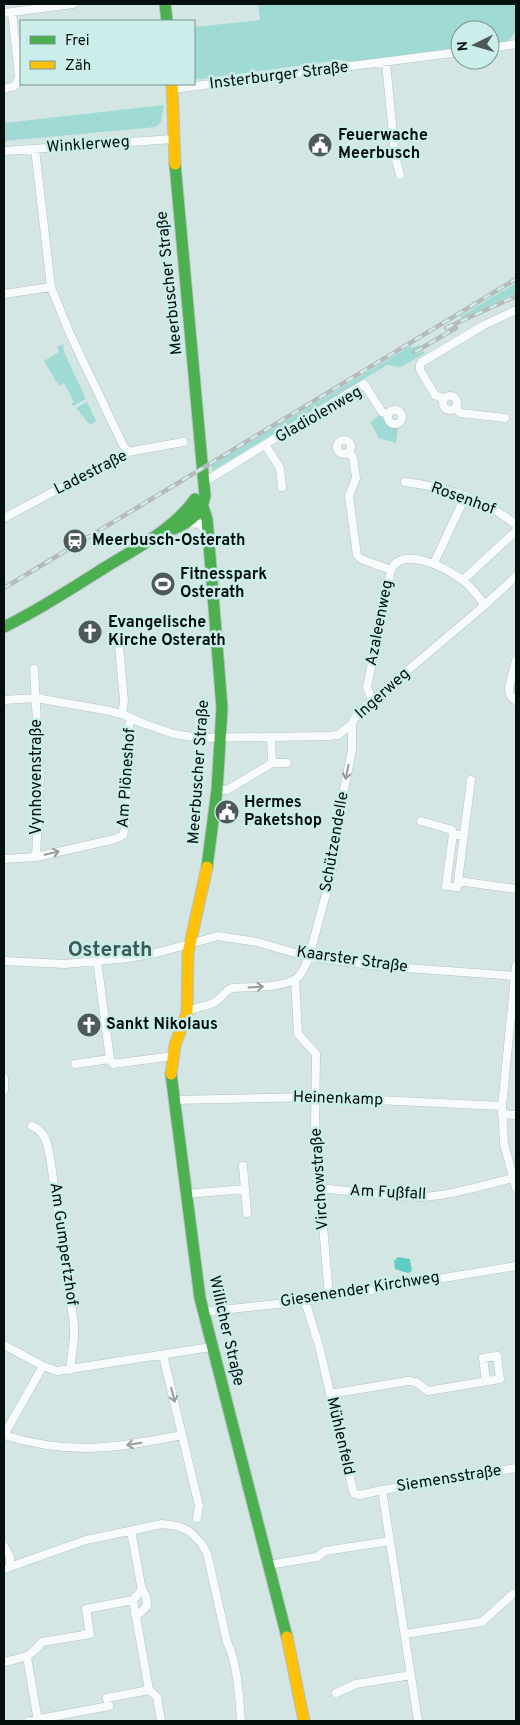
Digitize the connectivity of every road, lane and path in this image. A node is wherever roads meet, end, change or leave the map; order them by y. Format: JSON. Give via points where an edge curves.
{"nodes":[{"id":1,"x":73,"y":4,"type":"edge"},
{"id":2,"x":165,"y":4,"type":"edge"},
{"id":3,"x":8,"y":13,"type":"edge"},
{"id":4,"x":167,"y":20,"type":"edge"},
{"id":5,"x":516,"y":44,"type":"edge"},
{"id":6,"x":500,"y":46,"type":"edge"},
{"id":7,"x":450,"y":53,"type":"edge"},
{"id":8,"x":386,"y":62,"type":"junction"},
{"id":9,"x":195,"y":84,"type":"edge"},
{"id":10,"x":189,"y":85,"type":"edge"},
{"id":11,"x":172,"y":87,"type":"edge"},
{"id":12,"x":4,"y":89,"type":"edge"},
{"id":13,"x":173,"y":139,"type":"junction"},
{"id":14,"x":35,"y":149,"type":"junction"},
{"id":15,"x":4,"y":152,"type":"edge"},
{"id":16,"x":400,"y":175,"type":"dead end"},
{"id":17,"x":51,"y":287,"type":"junction"},
{"id":18,"x":4,"y":294,"type":"edge"},
{"id":19,"x":516,"y":310,"type":"edge"},
{"id":20,"x":388,"y":414,"type":"dead end"},
{"id":21,"x":505,"y":418,"type":"dead end"},
{"id":22,"x":183,"y":442,"type":"dead end"},
{"id":23,"x":266,"y":446,"type":"junction"},
{"id":24,"x":128,"y":452,"type":"junction"},
{"id":25,"x":348,"y":453,"type":"dead end"},
{"id":26,"x":204,"y":479,"type":"junction"},
{"id":27,"x":405,"y":482,"type":"dead end"},
{"id":28,"x":282,"y":487,"type":"dead end"},
{"id":29,"x":465,"y":497,"type":"junction"},
{"id":30,"x":191,"y":506,"type":"junction"},
{"id":31,"x":203,"y":507,"type":"junction"},
{"id":32,"x":4,"y":518,"type":"edge"},
{"id":33,"x":184,"y":523,"type":"junction"},
{"id":34,"x":516,"y":525,"type":"edge"},
{"id":35,"x":516,"y":531,"type":"edge"},
{"id":36,"x":159,"y":534,"type":"junction"},
{"id":37,"x":210,"y":541,"type":"junction"},
{"id":38,"x":434,"y":563,"type":"junction"},
{"id":39,"x":391,"y":570,"type":"junction"},
{"id":40,"x":516,"y":576,"type":"edge"},
{"id":41,"x":463,"y":580,"type":"junction"},
{"id":42,"x":485,"y":605,"type":"junction"},
{"id":43,"x":30,"y":614,"type":"junction"},
{"id":44,"x":4,"y":627,"type":"edge"},
{"id":45,"x":4,"y":636,"type":"edge"},
{"id":46,"x":116,"y":640,"type":"dead end"},
{"id":47,"x":516,"y":660,"type":"edge"},
{"id":48,"x":34,"y":669,"type":"dead end"},
{"id":49,"x":36,"y":698,"type":"junction"},
{"id":50,"x":4,"y":700,"type":"edge"},
{"id":51,"x":372,"y":700,"type":"junction"},
{"id":52,"x":516,"y":701,"type":"edge"},
{"id":53,"x":122,"y":714,"type":"junction"},
{"id":54,"x":131,"y":718,"type":"junction"},
{"id":55,"x":352,"y":724,"type":"junction"},
{"id":56,"x":221,"y":738,"type":"junction"},
{"id":57,"x":272,"y":738,"type":"junction"},
{"id":58,"x":272,"y":763,"type":"junction"},
{"id":59,"x":287,"y":763,"type":"dead end"},
{"id":60,"x":471,"y":780,"type":"dead end"},
{"id":61,"x":217,"y":790,"type":"junction"},
{"id":62,"x":421,"y":821,"type":"dead end"},
{"id":63,"x":452,"y":834,"type":"junction"},
{"id":64,"x":464,"y":836,"type":"junction"},
{"id":65,"x":36,"y":857,"type":"junction"},
{"id":66,"x":4,"y":859,"type":"edge"},
{"id":67,"x":458,"y":881,"type":"junction"},
{"id":68,"x":516,"y":889,"type":"edge"},
{"id":69,"x":190,"y":943,"type":"junction"},
{"id":70,"x":309,"y":958,"type":"junction"},
{"id":71,"x":97,"y":960,"type":"junction"},
{"id":72,"x":4,"y":961,"type":"edge"},
{"id":73,"x":516,"y":966,"type":"edge"},
{"id":74,"x":515,"y":976,"type":"edge"},
{"id":75,"x":295,"y":980,"type":"junction"},
{"id":76,"x":187,"y":1013,"type":"junction"},
{"id":77,"x":173,"y":1056,"type":"junction"},
{"id":78,"x":110,"y":1059,"type":"junction"},
{"id":79,"x":76,"y":1064,"type":"dead end"},
{"id":80,"x":4,"y":1078,"type":"edge"},
{"id":81,"x":4,"y":1090,"type":"edge"},
{"id":82,"x":315,"y":1097,"type":"junction"},
{"id":83,"x":173,"y":1100,"type":"junction"},
{"id":84,"x":502,"y":1106,"type":"junction"},
{"id":85,"x":502,"y":1114,"type":"junction"},
{"id":86,"x":516,"y":1116,"type":"edge"},
{"id":87,"x":32,"y":1126,"type":"dead end"},
{"id":88,"x":243,"y":1166,"type":"dead end"},
{"id":89,"x":514,"y":1178,"type":"junction"},
{"id":90,"x":320,"y":1188,"type":"junction"},
{"id":91,"x":516,"y":1188,"type":"edge"},
{"id":92,"x":245,"y":1189,"type":"junction"},
{"id":93,"x":186,"y":1194,"type":"junction"},
{"id":94,"x":247,"y":1214,"type":"dead end"},
{"id":95,"x":516,"y":1266,"type":"edge"},
{"id":96,"x":329,"y":1296,"type":"junction"},
{"id":97,"x":305,"y":1301,"type":"junction"},
{"id":98,"x":203,"y":1312,"type":"junction"},
{"id":99,"x":4,"y":1345,"type":"edge"},
{"id":100,"x":211,"y":1347,"type":"junction"},
{"id":101,"x":163,"y":1356,"type":"junction"},
{"id":102,"x":44,"y":1366,"type":"junction"},
{"id":103,"x":70,"y":1370,"type":"junction"},
{"id":104,"x":486,"y":1381,"type":"dead end"},
{"id":105,"x":330,"y":1394,"type":"junction"},
{"id":106,"x":4,"y":1435,"type":"edge"},
{"id":107,"x":182,"y":1435,"type":"junction"},
{"id":108,"x":516,"y":1468,"type":"edge"},
{"id":109,"x":382,"y":1490,"type":"junction"},
{"id":110,"x":197,"y":1518,"type":"dead end"},
{"id":111,"x":131,"y":1531,"type":"junction"},
{"id":112,"x":390,"y":1541,"type":"junction"},
{"id":113,"x":4,"y":1546,"type":"edge"},
{"id":114,"x":268,"y":1565,"type":"junction"},
{"id":115,"x":7,"y":1567,"type":"edge"},
{"id":116,"x":142,"y":1590,"type":"junction"},
{"id":117,"x":516,"y":1594,"type":"edge"},
{"id":118,"x":133,"y":1600,"type":"junction"},
{"id":119,"x":136,"y":1614,"type":"junction"},
{"id":120,"x":406,"y":1634,"type":"junction"},
{"id":121,"x":27,"y":1656,"type":"junction"},
{"id":122,"x":4,"y":1662,"type":"edge"},
{"id":123,"x":411,"y":1675,"type":"junction"},
{"id":124,"x":149,"y":1690,"type":"junction"},
{"id":125,"x":336,"y":1693,"type":"dead end"},
{"id":126,"x":38,"y":1720,"type":"edge"},
{"id":127,"x":29,"y":1721,"type":"edge"},
{"id":128,"x":161,"y":1721,"type":"edge"},
{"id":129,"x":241,"y":1721,"type":"edge"},
{"id":130,"x":304,"y":1721,"type":"edge"},
{"id":131,"x":418,"y":1721,"type":"edge"}],
"edges":[{"from":1,"to":3,"type":"street"},
{"from":2,"to":4,"type":"street"},
{"from":3,"to":12,"type":"street","via":[[19,77],[15,86]]},
{"from":5,"to":6,"type":"street"},
{"from":7,"to":8,"type":"street","name":"Insterburger Straße"},
{"from":8,"to":9,"type":"street","name":"Insterburger Straße"},
{"from":8,"to":16,"type":"street","via":[[395,156]]},
{"from":10,"to":11,"type":"street","name":"Insterburger Straße"},
{"from":11,"to":13,"type":"street","name":"Meerbuscher Straße"},
{"from":13,"to":14,"type":"street","name":"Winklerweg"},
{"from":13,"to":26,"type":"street","name":"Meerbuscher Straße"},
{"from":14,"to":15,"type":"street","name":"Winklerweg"},
{"from":14,"to":17,"type":"street"},
{"from":17,"to":18,"type":"street"},
{"from":17,"to":24,"type":"street","via":[[70,334]]},
{"from":19,"to":21,"type":"street","via":[[484,325],[420,365],[435,395],[444,399],[455,397],[460,413]]},
{"from":20,"to":23,"type":"street","name":"Gladiolenweg","via":[[382,412],[364,384]]},
{"from":22,"to":24,"type":"street","name":"Ladestraße"},
{"from":23,"to":26,"type":"street","name":"Gladiolenweg","via":[[209,480]]},
{"from":23,"to":28,"type":"street","name":"Gladiolenweg","via":[[280,468]]},
{"from":24,"to":32,"type":"street","name":"Ladestraße"},
{"from":25,"to":39,"type":"street","name":"Azaleenweg","via":[[354,457],[356,478],[349,496],[357,555]]},
{"from":26,"to":30,"type":"street","name":"Meerbuscher Straße"},
{"from":26,"to":31,"type":"street","name":"Meerbuscher Straße"},
{"from":27,"to":29,"type":"street","name":"Rosenhof","via":[[433,486]]},
{"from":29,"to":34,"type":"street","name":"Rosenhof","via":[[489,506]]},
{"from":29,"to":38,"type":"street"},
{"from":30,"to":31,"type":"street"},
{"from":30,"to":36,"type":"street"},
{"from":31,"to":33,"type":"street"},
{"from":31,"to":37,"type":"street","name":"Meerbuscher Straße"},
{"from":33,"to":36,"type":"street"},
{"from":33,"to":37,"type":"street","via":[[200,524]]},
{"from":35,"to":41,"type":"street"},
{"from":36,"to":43,"type":"street"},
{"from":37,"to":56,"type":"street","name":"Meerbuscher Straße"},
{"from":38,"to":39,"type":"street","via":[[404,559],[395,563]]},
{"from":38,"to":41,"type":"street"},
{"from":39,"to":51,"type":"street","name":"Azaleenweg","via":[[367,687]]},
{"from":40,"to":42,"type":"street","name":"Ingerweg"},
{"from":41,"to":42,"type":"street"},
{"from":42,"to":51,"type":"street","name":"Ingerweg"},
{"from":43,"to":44,"type":"street"},
{"from":43,"to":45,"type":"street"},
{"from":46,"to":53,"type":"street","via":[[124,700]]},
{"from":47,"to":52,"type":"street","via":[[508,688]]},
{"from":48,"to":49,"type":"street","name":"Vynhovenstraße"},
{"from":49,"to":50,"type":"street","name":"Ingerweg"},
{"from":49,"to":53,"type":"street","name":"Ingerweg"},
{"from":49,"to":65,"type":"street","name":"Vynhovenstraße","via":[[40,778]]},
{"from":51,"to":55,"type":"street","name":"Ingerweg"},
{"from":53,"to":54,"type":"street","name":"Ingerweg"},
{"from":54,"to":56,"type":"street","name":"Ingerweg","via":[[188,737]]},
{"from":65,"to":54,"type":"street","name":"Am Plöneshof","one_way":true,"via":[[123,835]]},
{"from":55,"to":57,"type":"street","name":"Ingerweg","via":[[338,734],[328,736]]},
{"from":55,"to":70,"type":"street","name":"Schützendelle","one_way":true,"via":[[352,750],[334,864]]},
{"from":56,"to":57,"type":"street","name":"Ingerweg"},
{"from":56,"to":61,"type":"street","name":"Meerbuscher Straße"},
{"from":57,"to":58,"type":"street"},
{"from":58,"to":59,"type":"street"},
{"from":58,"to":61,"type":"street","via":[[227,790]]},
{"from":60,"to":64,"type":"street"},
{"from":61,"to":69,"type":"street","name":"Meerbuscher Straße","via":[[208,861]]},
{"from":62,"to":63,"type":"street","via":[[452,830]]},
{"from":63,"to":64,"type":"street"},
{"from":63,"to":67,"type":"street","via":[[446,886],[457,887]]},
{"from":64,"to":67,"type":"street"},
{"from":65,"to":66,"type":"street","name":"Am Plöneshof"},
{"from":67,"to":68,"type":"street"},
{"from":69,"to":70,"type":"street","name":"Kaarster Straße","via":[[214,936],[228,936]]},
{"from":69,"to":71,"type":"street","name":"Kaarster Straße","via":[[128,958]]},
{"from":69,"to":76,"type":"street","name":"Willicher Straße"},
{"from":70,"to":74,"type":"street","name":"Kaarster Straße"},
{"from":70,"to":75,"type":"street","name":"Schützendelle"},
{"from":71,"to":72,"type":"street","name":"Kaarster Straße","via":[[65,964]]},
{"from":71,"to":78,"type":"street"},
{"from":73,"to":74,"type":"street"},
{"from":74,"to":84,"type":"street"},
{"from":76,"to":75,"type":"street","one_way":true,"via":[[211,1004],[232,988],[268,986]]},
{"from":75,"to":82,"type":"street","name":"Virchowstraße","via":[[298,1034],[316,1054]]},
{"from":76,"to":77,"type":"street","name":"Willicher Straße"},
{"from":77,"to":78,"type":"street","via":[[113,1064]]},
{"from":77,"to":83,"type":"street","name":"Willicher Straße"},
{"from":78,"to":79,"type":"street"},
{"from":80,"to":81,"type":"street"},
{"from":82,"to":83,"type":"street","name":"Heinenkamp"},
{"from":82,"to":84,"type":"street","name":"Heinenkamp"},
{"from":82,"to":90,"type":"street","name":"Virchowstraße"},
{"from":83,"to":93,"type":"street","name":"Willicher Straße"},
{"from":84,"to":85,"type":"street"},
{"from":85,"to":86,"type":"street"},
{"from":85,"to":89,"type":"street","via":[[504,1144]]},
{"from":87,"to":103,"type":"street","name":"Am Gumpertzhof","via":[[41,1130],[47,1140],[72,1304],[74,1338]]},
{"from":88,"to":92,"type":"street"},
{"from":89,"to":90,"type":"street","name":"Am Fußfall","via":[[421,1197]]},
{"from":89,"to":91,"type":"street"},
{"from":90,"to":96,"type":"street","name":"Virchowstraße"},
{"from":92,"to":93,"type":"street"},
{"from":92,"to":94,"type":"street"},
{"from":93,"to":98,"type":"street","name":"Willicher Straße"},
{"from":95,"to":96,"type":"street","name":"Giesenender Kirchweg"},
{"from":96,"to":97,"type":"street","name":"Giesenender Kirchweg"},
{"from":97,"to":98,"type":"street","name":"Giesenender Kirchweg"},
{"from":97,"to":105,"type":"street","name":"Mühlenfeld"},
{"from":98,"to":100,"type":"street","name":"Willicher Straße"},
{"from":99,"to":102,"type":"street"},
{"from":100,"to":101,"type":"street"},
{"from":100,"to":114,"type":"street","name":"Willicher Straße"},
{"from":101,"to":103,"type":"street"},
{"from":101,"to":107,"type":"street","one_way":true},
{"from":102,"to":103,"type":"street","via":[[57,1371]]},
{"from":102,"to":106,"type":"street"},
{"from":104,"to":105,"type":"street","via":[[428,1391],[416,1382],[408,1381]]},
{"from":105,"to":109,"type":"street","name":"Mühlenfeld","via":[[353,1491],[360,1495]]},
{"from":107,"to":106,"type":"street","one_way":true,"via":[[110,1448],[69,1449]]},
{"from":107,"to":110,"type":"street","via":[[200,1506]]},
{"from":108,"to":109,"type":"street","name":"Siemensstraße"},
{"from":109,"to":112,"type":"street"},
{"from":111,"to":115,"type":"street","via":[[86,1540]]},
{"from":111,"to":116,"type":"street"},
{"from":111,"to":129,"type":"street","via":[[162,1524],[177,1526],[189,1531],[202,1543],[230,1648]]},
{"from":112,"to":114,"type":"street","via":[[325,1551],[317,1557]]},
{"from":112,"to":120,"type":"street"},
{"from":113,"to":115,"type":"street","via":[[10,1556]]},
{"from":114,"to":130,"type":"street","name":"Willicher Straße"},
{"from":116,"to":118,"type":"street"},
{"from":116,"to":119,"type":"street","via":[[147,1606]]},
{"from":117,"to":120,"type":"street","via":[[482,1622]]},
{"from":118,"to":119,"type":"street"},
{"from":118,"to":121,"type":"street","via":[[86,1609],[90,1634],[42,1642]]},
{"from":119,"to":124,"type":"street"},
{"from":120,"to":123,"type":"street"},
{"from":121,"to":122,"type":"street"},
{"from":121,"to":126,"type":"street"},
{"from":123,"to":125,"type":"street","via":[[356,1684]]},
{"from":123,"to":131,"type":"street"},
{"from":124,"to":126,"type":"street","via":[[107,1698],[108,1706]]},
{"from":124,"to":128,"type":"street","via":[[157,1697]]},
{"from":126,"to":127,"type":"street"}]}
